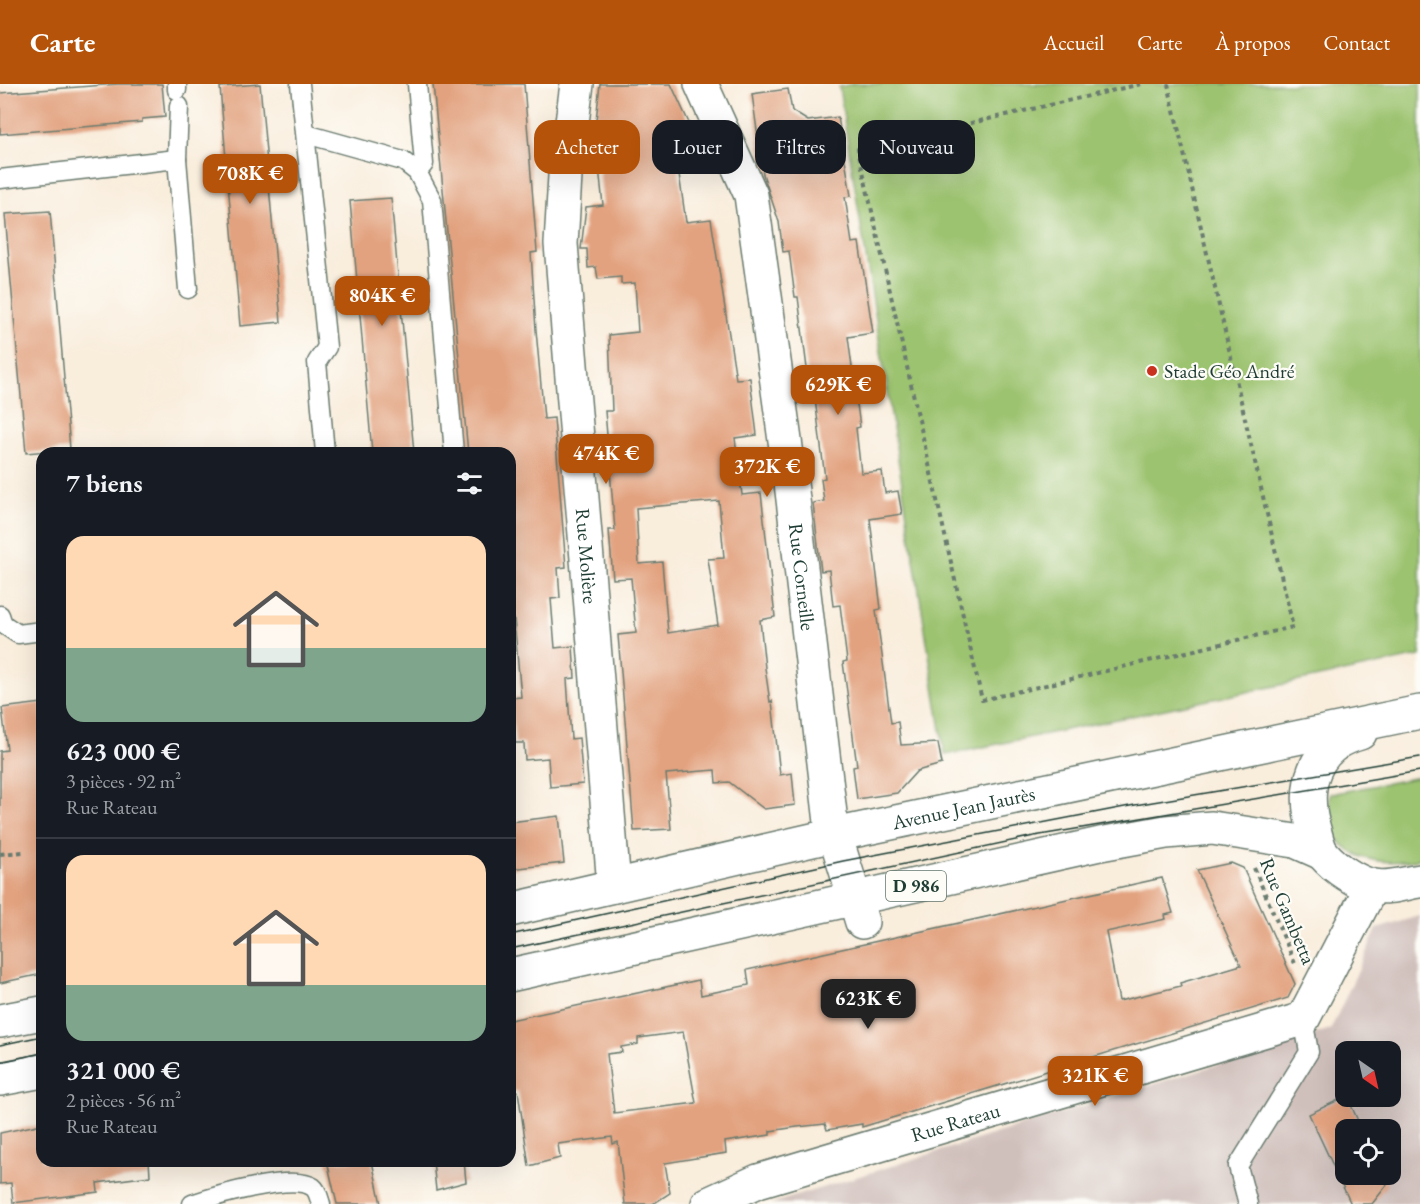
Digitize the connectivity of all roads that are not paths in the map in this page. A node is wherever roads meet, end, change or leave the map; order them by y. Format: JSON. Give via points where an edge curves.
{"nodes":[{"id":1,"x":300,"y":84,"type":"edge"},
{"id":2,"x":417,"y":84,"type":"edge"},
{"id":3,"x":578,"y":84,"type":"edge"},
{"id":4,"x":700,"y":84,"type":"edge"},
{"id":5,"x":178,"y":93,"type":"edge"},
{"id":6,"x":306,"y":134,"type":"junction"},
{"id":7,"x":177,"y":159,"type":"junction"},
{"id":8,"x":417,"y":172,"type":"junction"},
{"id":9,"x":0,"y":179,"type":"edge"},
{"id":10,"x":188,"y":288,"type":"dead end"},
{"id":11,"x":324,"y":447,"type":"edge"},
{"id":12,"x":453,"y":447,"type":"edge"},
{"id":13,"x":0,"y":615,"type":"edge"},
{"id":14,"x":36,"y":632,"type":"edge"},
{"id":15,"x":1420,"y":712,"type":"edge"},
{"id":16,"x":1420,"y":717,"type":"edge"},
{"id":17,"x":834,"y":835,"type":"junction"},
{"id":18,"x":1322,"y":853,"type":"junction"},
{"id":19,"x":1420,"y":881,"type":"edge"},
{"id":20,"x":614,"y":886,"type":"junction"},
{"id":21,"x":1372,"y":886,"type":"junction"},
{"id":22,"x":516,"y":909,"type":"edge"},
{"id":23,"x":859,"y":911,"type":"junction"},
{"id":24,"x":516,"y":974,"type":"edge"},
{"id":25,"x":1307,"y":1011,"type":"junction"},
{"id":26,"x":36,"y":1014,"type":"edge"},
{"id":27,"x":0,"y":1021,"type":"edge"},
{"id":28,"x":36,"y":1072,"type":"edge"},
{"id":29,"x":0,"y":1079,"type":"edge"},
{"id":30,"x":192,"y":1204,"type":"edge"},
{"id":31,"x":321,"y":1204,"type":"edge"},
{"id":32,"x":708,"y":1204,"type":"edge"},
{"id":33,"x":1248,"y":1204,"type":"edge"}],
"edges":[{"from":1,"to":6,"type":"lane"},
{"from":2,"to":8,"type":"lane","via":[[424,164]]},
{"from":3,"to":20,"type":"street","name":"Rue Molière","via":[[561,244]]},
{"from":4,"to":17,"type":"street","name":"Rue Corneille","via":[[751,195]]},
{"from":5,"to":7,"type":"lane"},
{"from":6,"to":8,"type":"lane","via":[[403,161]]},
{"from":6,"to":11,"type":"lane","via":[[327,347],[317,362]]},
{"from":7,"to":9,"type":"lane"},
{"from":7,"to":10,"type":"lane"},
{"from":8,"to":12,"type":"lane","via":[[432,200]]},
{"from":13,"to":14,"type":"lane","via":[[3,624],[18,634]]},
{"from":15,"to":17,"type":"street","name":"Avenue Jean Jaurès"},
{"from":16,"to":18,"type":"street","via":[[1343,738],[1317,763],[1312,776],[1311,819]]},
{"from":17,"to":20,"type":"street","name":"Avenue Jean Jaurès"},
{"from":17,"to":23,"type":"street","name":"Rue Corneille"},
{"from":18,"to":21,"type":"street","via":[[1343,872]]},
{"from":18,"to":23,"type":"street","number":"D 986","via":[[1295,841],[1212,828],[1144,836]]},
{"from":19,"to":21,"type":"street"},
{"from":20,"to":22,"type":"street","name":"Avenue Jean Jaurès"},
{"from":21,"to":25,"type":"street"},
{"from":23,"to":24,"type":"street","number":"D 986"},
{"from":25,"to":32,"type":"street","name":"Rue Rateau","via":[[758,1181]]},
{"from":25,"to":33,"type":"lane","via":[[1310,1052],[1238,1166]]},
{"from":26,"to":27,"type":"street"},
{"from":28,"to":29,"type":"street"},
{"from":30,"to":31,"type":"lane","via":[[237,1189],[299,1183],[312,1187]]}]}
